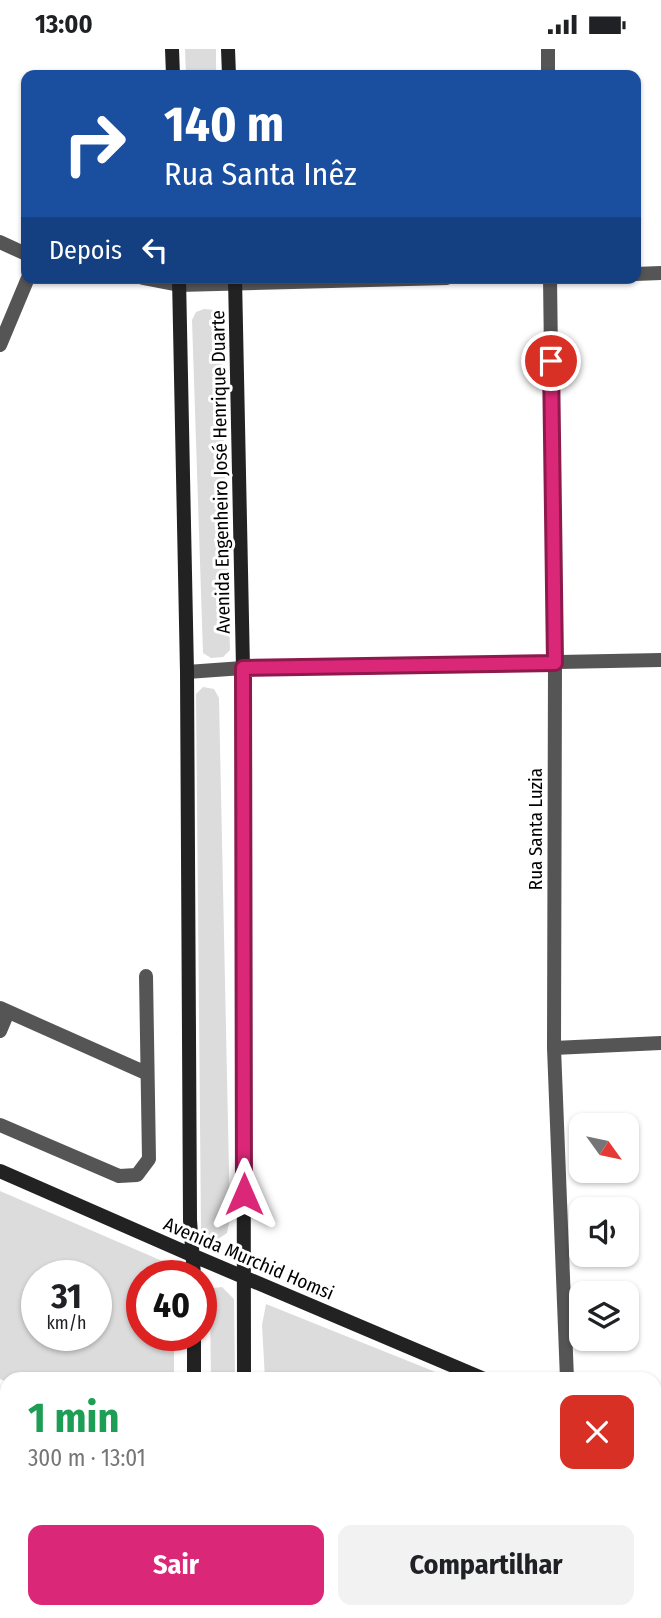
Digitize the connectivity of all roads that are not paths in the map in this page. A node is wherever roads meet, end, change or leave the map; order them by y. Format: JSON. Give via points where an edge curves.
{"nodes":[{"id":1,"x":172,"y":49,"type":"edge"},
{"id":2,"x":228,"y":49,"type":"edge"},
{"id":3,"x":548,"y":49,"type":"edge"},
{"id":4,"x":173,"y":70,"type":"edge"},
{"id":5,"x":229,"y":70,"type":"edge"},
{"id":6,"x":548,"y":70,"type":"edge"},
{"id":7,"x":0,"y":241,"type":"edge"},
{"id":8,"x":21,"y":252,"type":"edge"},
{"id":9,"x":661,"y":273,"type":"edge"},
{"id":10,"x":641,"y":274,"type":"edge"},
{"id":11,"x":25,"y":284,"type":"edge"},
{"id":12,"x":179,"y":284,"type":"edge"},
{"id":13,"x":235,"y":284,"type":"edge"},
{"id":14,"x":550,"y":284,"type":"edge"},
{"id":15,"x":0,"y":345,"type":"edge"},
{"id":16,"x":661,"y":660,"type":"edge"},
{"id":17,"x":555,"y":663,"type":"junction"},
{"id":18,"x":243,"y":668,"type":"junction"},
{"id":19,"x":187,"y":672,"type":"junction"},
{"id":20,"x":146,"y":977,"type":"dead end"},
{"id":21,"x":4,"y":1010,"type":"edge"},
{"id":22,"x":0,"y":1031,"type":"edge"},
{"id":23,"x":661,"y":1043,"type":"edge"},
{"id":24,"x":554,"y":1048,"type":"junction"},
{"id":25,"x":146,"y":1073,"type":"junction"},
{"id":26,"x":0,"y":1125,"type":"edge"},
{"id":27,"x":0,"y":1171,"type":"edge"},
{"id":28,"x":194,"y":1256,"type":"junction"},
{"id":29,"x":194,"y":1260,"type":"edge"},
{"id":30,"x":244,"y":1277,"type":"junction"},
{"id":31,"x":194,"y":1351,"type":"edge"},
{"id":32,"x":194,"y":1372,"type":"edge"},
{"id":33,"x":244,"y":1372,"type":"edge"},
{"id":34,"x":468,"y":1372,"type":"edge"},
{"id":35,"x":567,"y":1372,"type":"edge"}],
"edges":[{"from":1,"to":4,"type":"street"},
{"from":2,"to":5,"type":"street"},
{"from":3,"to":6,"type":"street"},
{"from":7,"to":8,"type":"street"},
{"from":9,"to":10,"type":"street"},
{"from":11,"to":15,"type":"street"},
{"from":12,"to":19,"type":"street","name":"Avenida Engenheiro José Henrique Duarte"},
{"from":13,"to":18,"type":"street","name":"Avenida Engenheiro José Henrique Duarte"},
{"from":14,"to":17,"type":"street","name":"Rua Santa Luzia"},
{"from":16,"to":17,"type":"street"},
{"from":17,"to":18,"type":"street"},
{"from":17,"to":24,"type":"street","name":"Rua Santa Luzia"},
{"from":18,"to":19,"type":"street"},
{"from":18,"to":30,"type":"street","name":"Avenida Engenheiro José Henrique Duarte"},
{"from":19,"to":28,"type":"street","name":"Avenida Engenheiro José Henrique Duarte","via":[[190,1220]]},
{"from":20,"to":25,"type":"street"},
{"from":21,"to":22,"type":"street"},
{"from":21,"to":25,"type":"street"},
{"from":23,"to":24,"type":"street"},
{"from":24,"to":35,"type":"street","name":"Rua Santa Luzia"},
{"from":25,"to":26,"type":"street","via":[[149,1159],[137,1175],[119,1176]]},
{"from":27,"to":28,"type":"street","name":"Avenida Murchid Homsi"},
{"from":28,"to":29,"type":"street","name":"Avenida Engenheiro José Henrique Duarte"},
{"from":28,"to":30,"type":"street","name":"Avenida Murchid Homsi"},
{"from":30,"to":33,"type":"street","name":"Avenida Engenheiro José Henrique Duarte"},
{"from":30,"to":34,"type":"street","name":"Avenida Murchid Homsi"},
{"from":31,"to":32,"type":"street"}]}
